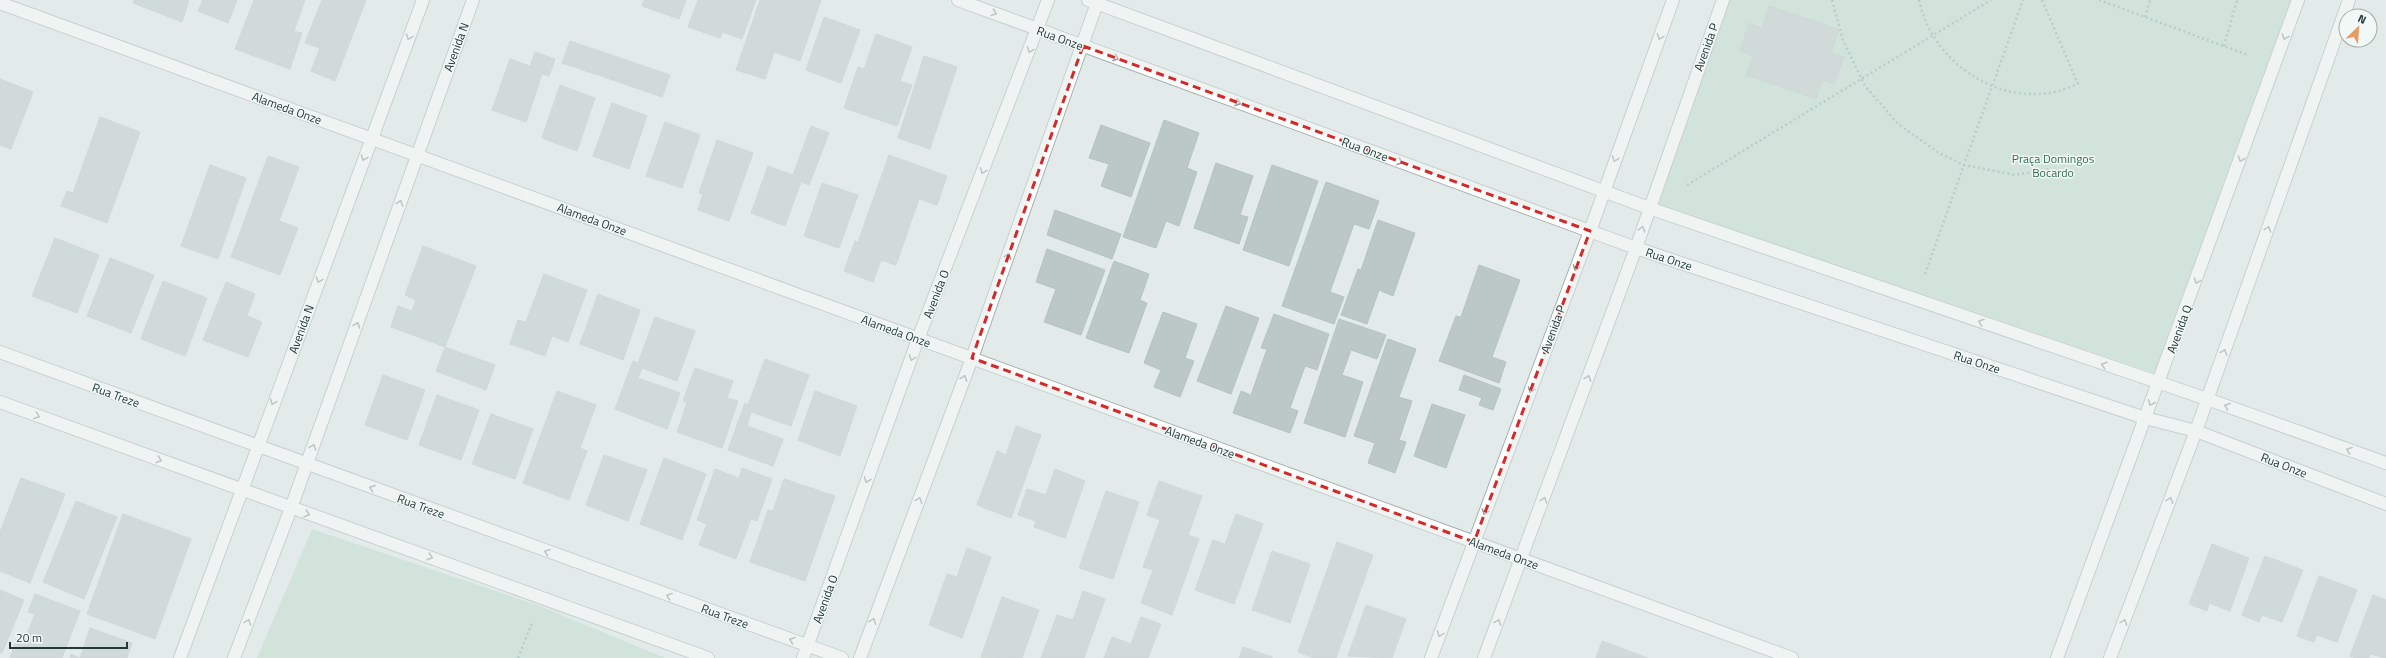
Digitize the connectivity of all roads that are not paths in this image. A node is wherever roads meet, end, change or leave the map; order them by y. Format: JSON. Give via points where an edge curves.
{"nodes":[{"id":1,"x":423,"y":0,"type":"edge"},
{"id":2,"x":473,"y":0,"type":"edge"},
{"id":3,"x":958,"y":0,"type":"edge"},
{"id":4,"x":1048,"y":0,"type":"edge"},
{"id":5,"x":1673,"y":0,"type":"edge"},
{"id":6,"x":1723,"y":0,"type":"edge"},
{"id":7,"x":2298,"y":0,"type":"edge"},
{"id":8,"x":2349,"y":0,"type":"edge"},
{"id":9,"x":1095,"y":1,"type":"edge"},
{"id":10,"x":0,"y":3,"type":"edge"},
{"id":11,"x":1038,"y":29,"type":"junction"},
{"id":12,"x":1083,"y":46,"type":"junction"},
{"id":13,"x":371,"y":138,"type":"junction"},
{"id":14,"x":417,"y":156,"type":"junction"},
{"id":15,"x":1603,"y":190,"type":"junction"},
{"id":16,"x":1649,"y":208,"type":"junction"},
{"id":17,"x":1590,"y":232,"type":"junction"},
{"id":18,"x":1636,"y":248,"type":"junction"},
{"id":19,"x":918,"y":339,"type":"junction"},
{"id":20,"x":0,"y":352,"type":"edge"},
{"id":21,"x":972,"y":358,"type":"junction"},
{"id":22,"x":2159,"y":384,"type":"junction"},
{"id":23,"x":2207,"y":399,"type":"junction"},
{"id":24,"x":0,"y":402,"type":"edge"},
{"id":25,"x":2145,"y":418,"type":"junction"},
{"id":26,"x":2196,"y":431,"type":"junction"},
{"id":27,"x":257,"y":446,"type":"junction"},
{"id":28,"x":2386,"y":463,"type":"edge"},
{"id":29,"x":307,"y":464,"type":"junction"},
{"id":30,"x":242,"y":490,"type":"junction"},
{"id":31,"x":2386,"y":504,"type":"edge"},
{"id":32,"x":292,"y":508,"type":"junction"},
{"id":33,"x":1474,"y":542,"type":"junction"},
{"id":34,"x":1522,"y":559,"type":"junction"},
{"id":35,"x":808,"y":646,"type":"junction"},
{"id":36,"x":180,"y":658,"type":"edge"},
{"id":37,"x":234,"y":658,"type":"edge"},
{"id":38,"x":708,"y":658,"type":"edge"},
{"id":39,"x":803,"y":658,"type":"edge"},
{"id":40,"x":842,"y":658,"type":"edge"},
{"id":41,"x":860,"y":658,"type":"edge"},
{"id":42,"x":1431,"y":658,"type":"edge"},
{"id":43,"x":1484,"y":658,"type":"edge"},
{"id":44,"x":1792,"y":658,"type":"edge"},
{"id":45,"x":2057,"y":658,"type":"edge"},
{"id":46,"x":2110,"y":658,"type":"edge"}],
"edges":[{"from":1,"to":13,"type":"street","name":"Avenida N","one_way":true},
{"from":2,"to":14,"type":"street","name":"Avenida N"},
{"from":3,"to":11,"type":"street","name":"Rua Onze","one_way":true},
{"from":4,"to":11,"type":"street","name":"Avenida O"},
{"from":5,"to":15,"type":"street","name":"Avenida P","one_way":true},
{"from":6,"to":16,"type":"street","name":"Avenida P"},
{"from":7,"to":22,"type":"street","name":"Avenida Q","one_way":true},
{"from":23,"to":8,"type":"street","one_way":true},
{"from":9,"to":12,"type":"street"},
{"from":9,"to":15,"type":"street"},
{"from":10,"to":13,"type":"street","name":"Alameda Onze"},
{"from":11,"to":12,"type":"street","name":"Rua Onze"},
{"from":11,"to":19,"type":"street","name":"Avenida O","one_way":true},
{"from":12,"to":17,"type":"street","name":"Rua Onze","one_way":true},
{"from":21,"to":12,"type":"street","one_way":true},
{"from":13,"to":14,"type":"street","name":"Alameda Onze"},
{"from":13,"to":27,"type":"street","name":"Avenida N","one_way":true},
{"from":14,"to":19,"type":"street","name":"Alameda Onze"},
{"from":29,"to":14,"type":"street","name":"Avenida N","one_way":true},
{"from":15,"to":16,"type":"street"},
{"from":15,"to":17,"type":"street","name":"Avenida P"},
{"from":18,"to":16,"type":"street","name":"Avenida P","one_way":true},
{"from":22,"to":16,"type":"street","one_way":true},
{"from":17,"to":18,"type":"street","name":"Rua Onze"},
{"from":17,"to":33,"type":"street","name":"Avenida P","one_way":true},
{"from":18,"to":25,"type":"street","name":"Rua Onze"},
{"from":34,"to":18,"type":"street","name":"Avenida P","one_way":true},
{"from":19,"to":21,"type":"street","name":"Alameda Onze"},
{"from":19,"to":35,"type":"street","name":"Avenida O","one_way":true},
{"from":20,"to":27,"type":"street","name":"Rua Treze"},
{"from":21,"to":33,"type":"street","name":"Alameda Onze"},
{"from":41,"to":21,"type":"street","one_way":true},
{"from":22,"to":23,"type":"street"},
{"from":22,"to":25,"type":"street","name":"Avenida Q","one_way":true},
{"from":23,"to":26,"type":"street"},
{"from":28,"to":23,"type":"street","one_way":true},
{"from":24,"to":30,"type":"street","one_way":true},
{"from":25,"to":26,"type":"street","name":"Rua Onze"},
{"from":25,"to":45,"type":"street","name":"Avenida Q"},
{"from":26,"to":31,"type":"street","name":"Rua Onze"},
{"from":46,"to":26,"type":"street","one_way":true},
{"from":27,"to":29,"type":"street","name":"Rua Treze"},
{"from":27,"to":30,"type":"street","name":"Avenida N"},
{"from":29,"to":32,"type":"street","name":"Avenida N"},
{"from":35,"to":29,"type":"street","name":"Rua Treze","one_way":true},
{"from":30,"to":32,"type":"street"},
{"from":30,"to":36,"type":"street","name":"Avenida N"},
{"from":37,"to":32,"type":"street","name":"Avenida N","one_way":true},
{"from":32,"to":38,"type":"street","one_way":true,"via":[[543,596]]},
{"from":33,"to":34,"type":"street","name":"Alameda Onze"},
{"from":33,"to":42,"type":"street","name":"Avenida P","one_way":true},
{"from":43,"to":34,"type":"street","name":"Avenida P","one_way":true},
{"from":34,"to":44,"type":"street","name":"Alameda Onze"},
{"from":35,"to":39,"type":"street","name":"Avenida O"},
{"from":35,"to":40,"type":"street","name":"Rua Treze"}]}
